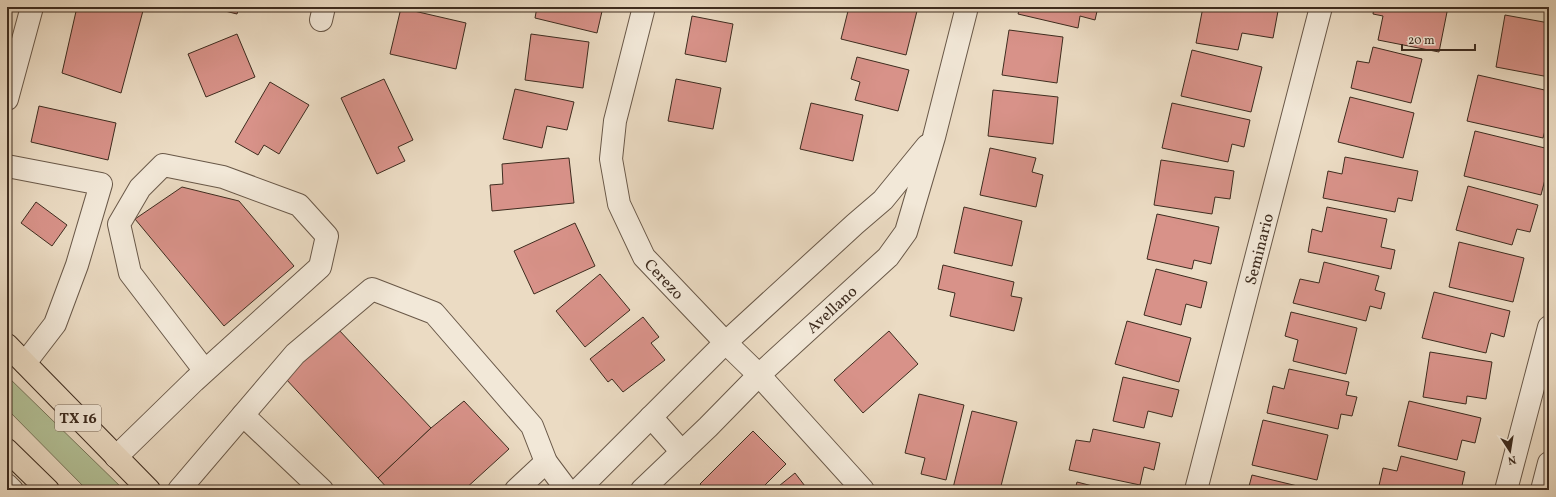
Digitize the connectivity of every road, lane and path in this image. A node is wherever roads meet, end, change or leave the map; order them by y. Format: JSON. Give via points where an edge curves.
{"nodes":[{"id":1,"x":32,"y":7,"type":"edge"},
{"id":2,"x":644,"y":7,"type":"edge"},
{"id":3,"x":967,"y":7,"type":"edge"},
{"id":4,"x":1320,"y":7,"type":"edge"},
{"id":5,"x":7,"y":99,"type":"edge"},
{"id":6,"x":934,"y":137,"type":"junction"},
{"id":7,"x":7,"y":166,"type":"edge"},
{"id":8,"x":1549,"y":327,"type":"edge"},
{"id":9,"x":726,"y":343,"type":"junction"},
{"id":10,"x":7,"y":345,"type":"edge"},
{"id":11,"x":25,"y":363,"type":"junction"},
{"id":12,"x":205,"y":371,"type":"junction"},
{"id":13,"x":759,"y":375,"type":"junction"},
{"id":14,"x":243,"y":415,"type":"junction"},
{"id":15,"x":651,"y":417,"type":"junction"},
{"id":16,"x":7,"y":450,"type":"edge"},
{"id":17,"x":682,"y":452,"type":"junction"},
{"id":18,"x":116,"y":457,"type":"junction"},
{"id":19,"x":546,"y":462,"type":"junction"},
{"id":20,"x":1549,"y":463,"type":"edge"},
{"id":21,"x":7,"y":485,"type":"edge"},
{"id":22,"x":12,"y":490,"type":"edge"},
{"id":23,"x":48,"y":490,"type":"edge"},
{"id":24,"x":149,"y":490,"type":"edge"},
{"id":25,"x":179,"y":490,"type":"edge"},
{"id":26,"x":322,"y":490,"type":"edge"},
{"id":27,"x":516,"y":490,"type":"edge"},
{"id":28,"x":567,"y":490,"type":"edge"},
{"id":29,"x":578,"y":490,"type":"edge"},
{"id":30,"x":642,"y":490,"type":"edge"},
{"id":31,"x":863,"y":490,"type":"edge"},
{"id":32,"x":1196,"y":490,"type":"edge"},
{"id":33,"x":1506,"y":490,"type":"edge"},
{"id":34,"x":1542,"y":490,"type":"edge"}],
"edges":[{"from":1,"to":5,"type":"street"},
{"from":2,"to":9,"type":"street","name":"Cerezo","via":[[616,121],[611,159],[619,204],[644,257]]},
{"from":3,"to":6,"type":"street","name":"Avellano"},
{"from":4,"to":32,"type":"street","name":"Seminario"},
{"from":6,"to":9,"type":"street","name":"Avellano","via":[[883,200]]},
{"from":6,"to":13,"type":"street","name":"Avellano","via":[[906,232],[888,257]]},
{"from":7,"to":11,"type":"street","via":[[101,184],[56,324]]},
{"from":8,"to":33,"type":"street"},
{"from":9,"to":13,"type":"street","name":"Cerezo"},
{"from":9,"to":15,"type":"street","name":"Avellano"},
{"from":10,"to":11,"type":"main road","number":"TX 16"},
{"from":11,"to":18,"type":"main road","number":"TX 16"},
{"from":12,"to":12,"type":"street","via":[[320,267],[327,236],[298,205],[223,176],[164,165],[140,188],[119,224],[130,273]]},
{"from":12,"to":18,"type":"street"},
{"from":13,"to":17,"type":"street","name":"Avellano"},
{"from":13,"to":31,"type":"street","name":"Cerezo"},
{"from":14,"to":19,"type":"street","via":[[295,354],[372,289],[434,313],[532,426]]},
{"from":14,"to":25,"type":"street"},
{"from":14,"to":26,"type":"street"},
{"from":15,"to":17,"type":"street"},
{"from":15,"to":29,"type":"street","name":"Avellano"},
{"from":16,"to":23,"type":"main road"},
{"from":17,"to":30,"type":"street","name":"Avellano"},
{"from":18,"to":24,"type":"main road","number":"TX 16"},
{"from":19,"to":27,"type":"street"},
{"from":19,"to":28,"type":"street"},
{"from":20,"to":34,"type":"street"},
{"from":21,"to":22,"type":"street"}]}
